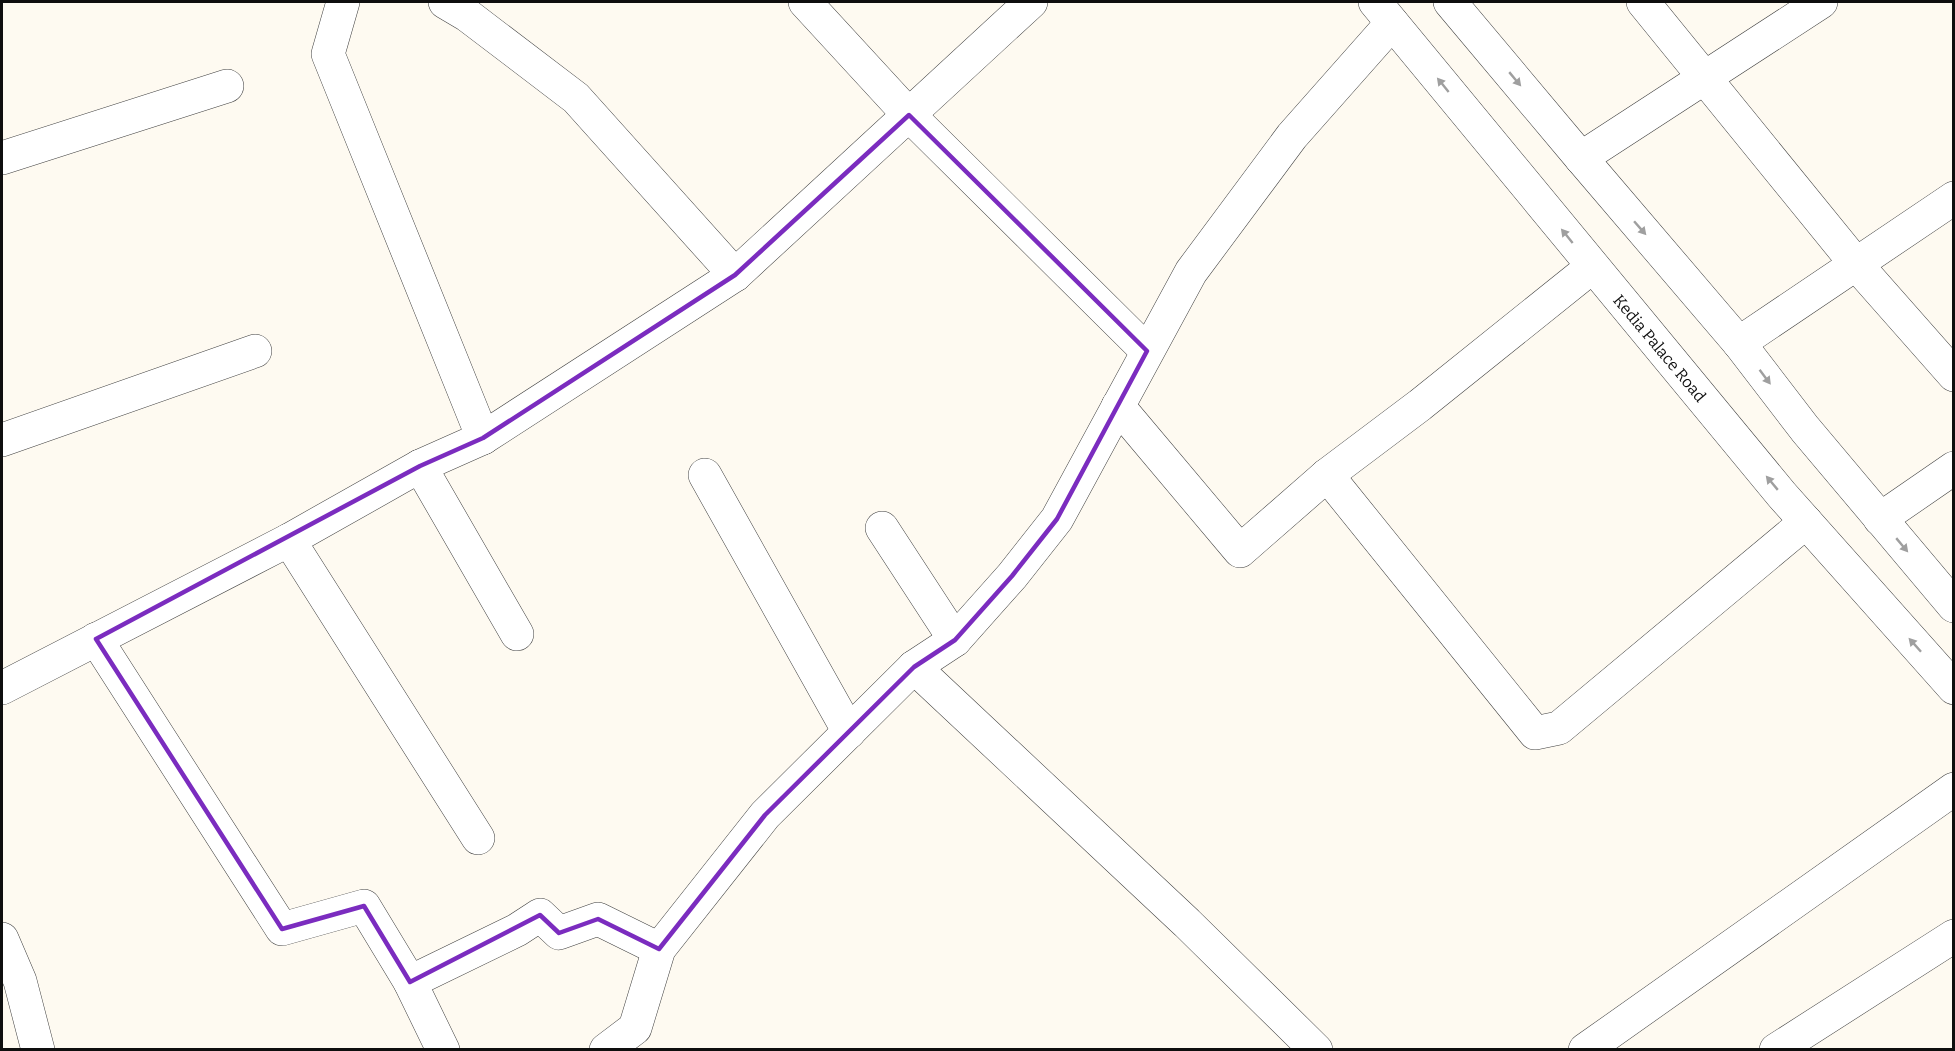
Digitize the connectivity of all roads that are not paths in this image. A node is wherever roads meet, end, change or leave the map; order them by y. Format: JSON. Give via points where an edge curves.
{"nodes":[{"id":1,"x":343,"y":2,"type":"edge"},
{"id":2,"x":445,"y":2,"type":"edge"},
{"id":3,"x":805,"y":2,"type":"edge"},
{"id":4,"x":1031,"y":2,"type":"edge"},
{"id":5,"x":1450,"y":2,"type":"edge"},
{"id":6,"x":1643,"y":2,"type":"edge"},
{"id":7,"x":1821,"y":2,"type":"edge"},
{"id":8,"x":1383,"y":12,"type":"edge"},
{"id":9,"x":1704,"y":78,"type":"junction"},
{"id":10,"x":227,"y":86,"type":"dead end"},
{"id":11,"x":909,"y":114,"type":"junction"},
{"id":12,"x":2,"y":158,"type":"edge"},
{"id":13,"x":1581,"y":158,"type":"junction"},
{"id":14,"x":1953,"y":198,"type":"edge"},
{"id":15,"x":1856,"y":264,"type":"junction"},
{"id":16,"x":1592,"y":267,"type":"junction"},
{"id":17,"x":735,"y":275,"type":"junction"},
{"id":18,"x":1739,"y":343,"type":"junction"},
{"id":19,"x":255,"y":351,"type":"dead end"},
{"id":20,"x":1147,"y":351,"type":"junction"},
{"id":21,"x":1953,"y":375,"type":"edge"},
{"id":22,"x":1118,"y":406,"type":"junction"},
{"id":23,"x":483,"y":438,"type":"junction"},
{"id":24,"x":2,"y":440,"type":"edge"},
{"id":25,"x":420,"y":466,"type":"junction"},
{"id":26,"x":1953,"y":468,"type":"edge"},
{"id":27,"x":705,"y":475,"type":"dead end"},
{"id":28,"x":1327,"y":475,"type":"junction"},
{"id":29,"x":1880,"y":519,"type":"junction"},
{"id":30,"x":1806,"y":522,"type":"junction"},
{"id":31,"x":882,"y":528,"type":"dead end"},
{"id":32,"x":289,"y":540,"type":"junction"},
{"id":33,"x":1953,"y":606,"type":"edge"},
{"id":34,"x":517,"y":634,"type":"dead end"},
{"id":35,"x":96,"y":639,"type":"junction"},
{"id":36,"x":955,"y":640,"type":"junction"},
{"id":37,"x":914,"y":667,"type":"junction"},
{"id":38,"x":2,"y":688,"type":"edge"},
{"id":39,"x":1953,"y":688,"type":"edge"},
{"id":40,"x":849,"y":732,"type":"junction"},
{"id":41,"x":1953,"y":789,"type":"edge"},
{"id":42,"x":478,"y":838,"type":"dead end"},
{"id":43,"x":1953,"y":936,"type":"edge"},
{"id":44,"x":2,"y":939,"type":"edge"},
{"id":45,"x":659,"y":949,"type":"junction"},
{"id":46,"x":410,"y":982,"type":"junction"},
{"id":47,"x":38,"y":1050,"type":"edge"},
{"id":48,"x":442,"y":1050,"type":"edge"},
{"id":49,"x":606,"y":1050,"type":"edge"},
{"id":50,"x":1316,"y":1050,"type":"edge"},
{"id":51,"x":1585,"y":1050,"type":"edge"},
{"id":52,"x":1776,"y":1050,"type":"edge"}],
"edges":[{"from":1,"to":23,"type":"street","via":[[328,54]]},
{"from":2,"to":17,"type":"street","via":[[576,98]]},
{"from":3,"to":11,"type":"street"},
{"from":4,"to":11,"type":"street"},
{"from":5,"to":13,"type":"street","one_way":true},
{"from":6,"to":9,"type":"street"},
{"from":7,"to":9,"type":"street"},
{"from":16,"to":8,"type":"street","name":"Kedia Palace Road","one_way":true},
{"from":8,"to":20,"type":"street","via":[[1191,272]]},
{"from":9,"to":13,"type":"street"},
{"from":9,"to":15,"type":"street"},
{"from":10,"to":12,"type":"street"},
{"from":11,"to":17,"type":"street"},
{"from":11,"to":20,"type":"street"},
{"from":13,"to":18,"type":"street","one_way":true},
{"from":14,"to":15,"type":"street"},
{"from":15,"to":18,"type":"street"},
{"from":15,"to":21,"type":"street"},
{"from":16,"to":28,"type":"street"},
{"from":30,"to":16,"type":"street","name":"Kedia Palace Road","one_way":true},
{"from":17,"to":23,"type":"street"},
{"from":18,"to":29,"type":"street","one_way":true},
{"from":19,"to":24,"type":"street"},
{"from":20,"to":22,"type":"street"},
{"from":22,"to":28,"type":"street","via":[[1240,551]]},
{"from":22,"to":36,"type":"street","via":[[1057,519]]},
{"from":23,"to":25,"type":"street"},
{"from":25,"to":32,"type":"street"},
{"from":25,"to":34,"type":"street"},
{"from":26,"to":29,"type":"street"},
{"from":27,"to":40,"type":"street"},
{"from":28,"to":30,"type":"street","via":[[1535,733],[1559,728]]},
{"from":29,"to":33,"type":"street","one_way":true},
{"from":39,"to":30,"type":"street","name":"Kedia Palace Road","one_way":true},
{"from":31,"to":36,"type":"street"},
{"from":32,"to":35,"type":"street"},
{"from":32,"to":42,"type":"street"},
{"from":35,"to":38,"type":"street"},
{"from":35,"to":46,"type":"street","via":[[282,929],[364,906]]},
{"from":36,"to":37,"type":"street"},
{"from":37,"to":40,"type":"street"},
{"from":37,"to":50,"type":"street"},
{"from":40,"to":45,"type":"street","via":[[765,815]]},
{"from":41,"to":51,"type":"street"},
{"from":43,"to":52,"type":"street"},
{"from":44,"to":47,"type":"street","via":[[20,981]]},
{"from":45,"to":46,"type":"street","via":[[598,920],[559,933],[540,915]]},
{"from":45,"to":49,"type":"street","via":[[635,1028]]},
{"from":46,"to":48,"type":"street"}]}
